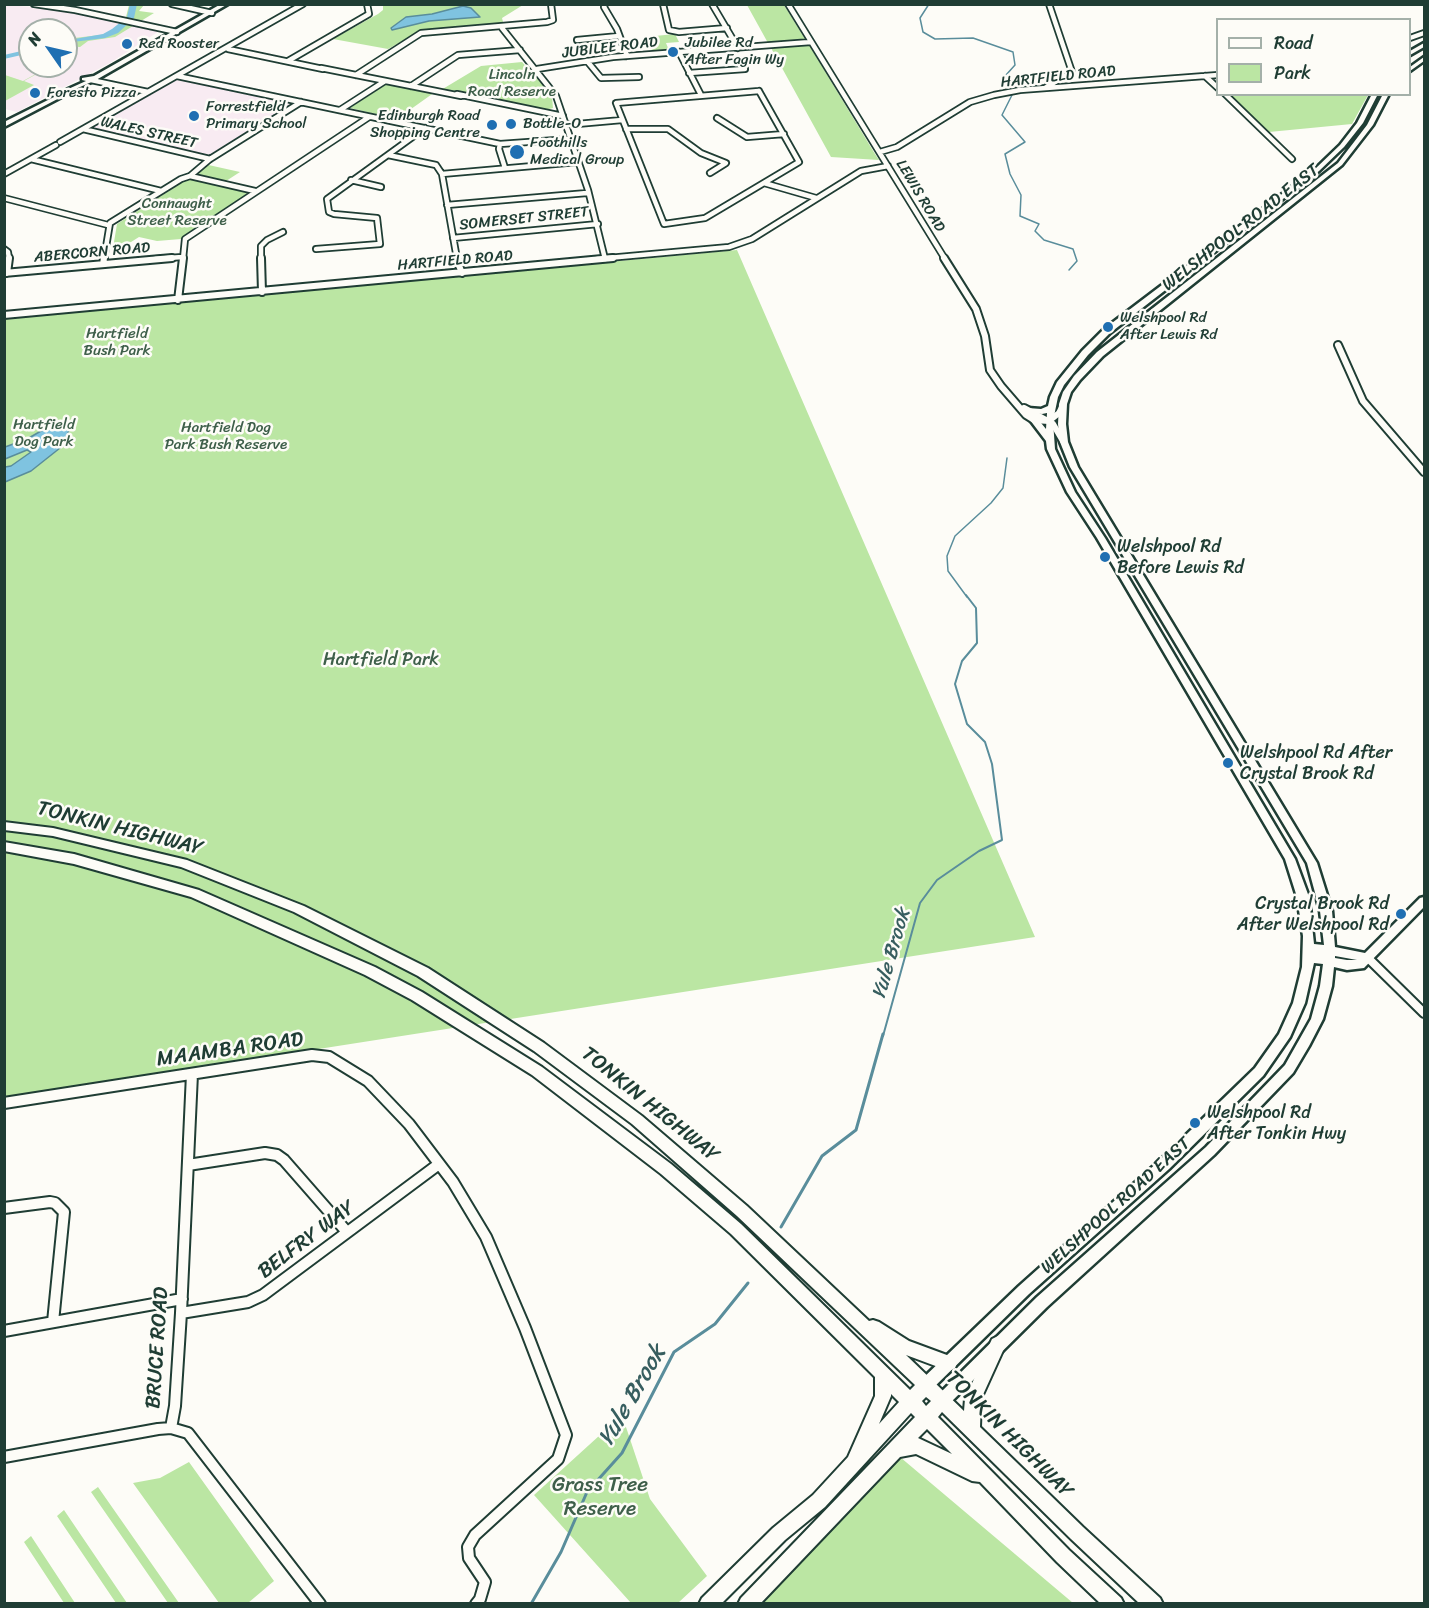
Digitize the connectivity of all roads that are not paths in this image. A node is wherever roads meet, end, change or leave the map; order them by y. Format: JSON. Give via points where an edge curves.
{"nodes":[{"id":1,"x":34,"y":4,"type":"edge"},
{"id":2,"x":172,"y":4,"type":"edge"},
{"id":3,"x":225,"y":4,"type":"edge"},
{"id":4,"x":303,"y":4,"type":"edge"},
{"id":5,"x":367,"y":4,"type":"edge"},
{"id":6,"x":551,"y":4,"type":"edge"},
{"id":7,"x":605,"y":4,"type":"edge"},
{"id":8,"x":663,"y":4,"type":"edge"},
{"id":9,"x":712,"y":4,"type":"edge"},
{"id":10,"x":788,"y":4,"type":"edge"},
{"id":11,"x":1049,"y":4,"type":"edge"},
{"id":12,"x":47,"y":5,"type":"edge"},
{"id":13,"x":210,"y":13,"type":"junction"},
{"id":14,"x":502,"y":28,"type":"junction"},
{"id":15,"x":727,"y":28,"type":"junction"},
{"id":16,"x":176,"y":30,"type":"junction"},
{"id":17,"x":619,"y":36,"type":"junction"},
{"id":18,"x":577,"y":40,"type":"dead end"},
{"id":19,"x":811,"y":42,"type":"junction"},
{"id":20,"x":1425,"y":45,"type":"edge"},
{"id":21,"x":738,"y":48,"type":"junction"},
{"id":22,"x":228,"y":49,"type":"junction"},
{"id":23,"x":520,"y":50,"type":"junction"},
{"id":24,"x":679,"y":52,"type":"junction"},
{"id":25,"x":1411,"y":52,"type":"edge"},
{"id":26,"x":627,"y":56,"type":"junction"},
{"id":27,"x":1425,"y":59,"type":"edge"},
{"id":28,"x":288,"y":61,"type":"junction"},
{"id":29,"x":587,"y":61,"type":"junction"},
{"id":30,"x":1411,"y":68,"type":"edge"},
{"id":31,"x":746,"y":69,"type":"dead end"},
{"id":32,"x":539,"y":71,"type":"junction"},
{"id":33,"x":689,"y":73,"type":"junction"},
{"id":34,"x":356,"y":75,"type":"junction"},
{"id":35,"x":1216,"y":75,"type":"edge"},
{"id":36,"x":639,"y":76,"type":"dead end"},
{"id":37,"x":1205,"y":76,"type":"junction"},
{"id":38,"x":179,"y":77,"type":"junction"},
{"id":39,"x":92,"y":79,"type":"junction"},
{"id":40,"x":385,"y":81,"type":"junction"},
{"id":41,"x":411,"y":86,"type":"junction"},
{"id":42,"x":1216,"y":86,"type":"edge"},
{"id":43,"x":1044,"y":89,"type":"junction"},
{"id":44,"x":148,"y":92,"type":"junction"},
{"id":45,"x":701,"y":95,"type":"junction"},
{"id":46,"x":1227,"y":96,"type":"edge"},
{"id":47,"x":1374,"y":96,"type":"edge"},
{"id":48,"x":1385,"y":96,"type":"edge"},
{"id":49,"x":301,"y":102,"type":"junction"},
{"id":50,"x":340,"y":110,"type":"junction"},
{"id":51,"x":558,"y":111,"type":"junction"},
{"id":52,"x":367,"y":117,"type":"junction"},
{"id":53,"x":717,"y":118,"type":"dead end"},
{"id":54,"x":622,"y":120,"type":"junction"},
{"id":55,"x":4,"y":124,"type":"edge"},
{"id":56,"x":566,"y":125,"type":"junction"},
{"id":57,"x":425,"y":128,"type":"junction"},
{"id":58,"x":83,"y":129,"type":"junction"},
{"id":59,"x":626,"y":129,"type":"junction"},
{"id":60,"x":784,"y":134,"type":"junction"},
{"id":61,"x":568,"y":139,"type":"junction"},
{"id":62,"x":500,"y":144,"type":"junction"},
{"id":63,"x":880,"y":152,"type":"junction"},
{"id":64,"x":388,"y":155,"type":"junction"},
{"id":65,"x":31,"y":159,"type":"junction"},
{"id":66,"x":210,"y":159,"type":"junction"},
{"id":67,"x":1292,"y":159,"type":"dead end"},
{"id":68,"x":578,"y":162,"type":"junction"},
{"id":69,"x":888,"y":166,"type":"junction"},
{"id":70,"x":505,"y":168,"type":"junction"},
{"id":71,"x":710,"y":172,"type":"dead end"},
{"id":72,"x":4,"y":174,"type":"edge"},
{"id":73,"x":442,"y":174,"type":"junction"},
{"id":74,"x":190,"y":176,"type":"junction"},
{"id":75,"x":351,"y":180,"type":"junction"},
{"id":76,"x":764,"y":183,"type":"junction"},
{"id":77,"x":381,"y":187,"type":"dead end"},
{"id":78,"x":160,"y":191,"type":"junction"},
{"id":79,"x":255,"y":191,"type":"junction"},
{"id":80,"x":584,"y":193,"type":"junction"},
{"id":81,"x":4,"y":198,"type":"edge"},
{"id":82,"x":815,"y":199,"type":"junction"},
{"id":83,"x":447,"y":205,"type":"junction"},
{"id":84,"x":598,"y":224,"type":"junction"},
{"id":85,"x":108,"y":225,"type":"junction"},
{"id":86,"x":284,"y":232,"type":"dead end"},
{"id":87,"x":453,"y":238,"type":"junction"},
{"id":88,"x":4,"y":249,"type":"edge"},
{"id":89,"x":316,"y":249,"type":"dead end"},
{"id":90,"x":1207,"y":256,"type":"junction"},
{"id":91,"x":182,"y":257,"type":"junction"},
{"id":92,"x":608,"y":259,"type":"junction"},
{"id":93,"x":1219,"y":260,"type":"junction"},
{"id":94,"x":103,"y":264,"type":"junction"},
{"id":95,"x":6,"y":273,"type":"edge"},
{"id":96,"x":458,"y":273,"type":"junction"},
{"id":97,"x":262,"y":292,"type":"junction"},
{"id":98,"x":181,"y":299,"type":"junction"},
{"id":99,"x":4,"y":315,"type":"edge"},
{"id":100,"x":1338,"y":345,"type":"dead end"},
{"id":101,"x":1018,"y":404,"type":"junction"},
{"id":102,"x":1063,"y":404,"type":"junction"},
{"id":103,"x":1052,"y":407,"type":"junction"},
{"id":104,"x":1028,"y":410,"type":"junction"},
{"id":105,"x":1034,"y":420,"type":"junction"},
{"id":106,"x":1049,"y":421,"type":"junction"},
{"id":107,"x":1049,"y":440,"type":"junction"},
{"id":108,"x":1064,"y":442,"type":"junction"},
{"id":109,"x":1425,"y":472,"type":"edge"},
{"id":110,"x":4,"y":826,"type":"edge"},
{"id":111,"x":4,"y":846,"type":"edge"},
{"id":112,"x":1425,"y":901,"type":"edge"},
{"id":113,"x":1309,"y":952,"type":"junction"},
{"id":114,"x":1330,"y":956,"type":"junction"},
{"id":115,"x":1368,"y":958,"type":"junction"},
{"id":116,"x":1425,"y":1013,"type":"edge"},
{"id":117,"x":192,"y":1074,"type":"junction"},
{"id":118,"x":4,"y":1103,"type":"edge"},
{"id":119,"x":439,"y":1164,"type":"junction"},
{"id":120,"x":188,"y":1165,"type":"junction"},
{"id":121,"x":4,"y":1208,"type":"edge"},
{"id":122,"x":347,"y":1232,"type":"junction"},
{"id":123,"x":182,"y":1299,"type":"junction"},
{"id":124,"x":842,"y":1306,"type":"junction"},
{"id":125,"x":181,"y":1313,"type":"junction"},
{"id":126,"x":53,"y":1322,"type":"junction"},
{"id":127,"x":4,"y":1330,"type":"edge"},
{"id":128,"x":998,"y":1344,"type":"junction"},
{"id":129,"x":949,"y":1363,"type":"junction"},
{"id":130,"x":883,"y":1376,"type":"junction"},
{"id":131,"x":926,"y":1385,"type":"junction"},
{"id":132,"x":942,"y":1401,"type":"junction"},
{"id":133,"x":909,"y":1402,"type":"junction"},
{"id":134,"x":926,"y":1418,"type":"junction"},
{"id":135,"x":171,"y":1428,"type":"junction"},
{"id":136,"x":972,"y":1430,"type":"junction"},
{"id":137,"x":894,"y":1449,"type":"junction"},
{"id":138,"x":4,"y":1457,"type":"edge"},
{"id":139,"x":852,"y":1465,"type":"junction"},
{"id":140,"x":992,"y":1482,"type":"junction"},
{"id":141,"x":320,"y":1604,"type":"edge"},
{"id":142,"x":476,"y":1604,"type":"edge"},
{"id":143,"x":708,"y":1604,"type":"edge"},
{"id":144,"x":747,"y":1604,"type":"edge"},
{"id":145,"x":1115,"y":1604,"type":"edge"},
{"id":146,"x":1154,"y":1604,"type":"edge"}],
"edges":[{"from":1,"to":12,"type":"street"},
{"from":2,"to":13,"type":"street"},
{"from":3,"to":13,"type":"main road"},
{"from":4,"to":22,"type":"street"},
{"from":5,"to":28,"type":"street","via":[[369,14]]},
{"from":6,"to":14,"type":"street","via":[[553,20]]},
{"from":7,"to":17,"type":"street"},
{"from":8,"to":15,"type":"street","via":[[669,30]]},
{"from":9,"to":15,"type":"street"},
{"from":10,"to":19,"type":"street","name":"LEWIS ROAD"},
{"from":11,"to":43,"type":"street","via":[[1072,72]]},
{"from":12,"to":16,"type":"street"},
{"from":12,"to":16,"type":"street"},
{"from":13,"to":16,"type":"main road"},
{"from":14,"to":23,"type":"street"},
{"from":14,"to":34,"type":"street","via":[[422,33]]},
{"from":15,"to":21,"type":"street"},
{"from":16,"to":39,"type":"main road"},
{"from":17,"to":18,"type":"street"},
{"from":17,"to":26,"type":"street"},
{"from":19,"to":21,"type":"street","name":"JUBILEE ROAD"},
{"from":19,"to":63,"type":"street","name":"LEWIS ROAD"},
{"from":20,"to":25,"type":"main road"},
{"from":21,"to":24,"type":"street","name":"JUBILEE ROAD"},
{"from":22,"to":28,"type":"street"},
{"from":22,"to":38,"type":"street"},
{"from":23,"to":32,"type":"street"},
{"from":23,"to":41,"type":"street","via":[[458,55]]},
{"from":24,"to":26,"type":"street","name":"JUBILEE ROAD"},
{"from":24,"to":33,"type":"street"},
{"from":26,"to":29,"type":"street","name":"JUBILEE ROAD"},
{"from":27,"to":30,"type":"main road"},
{"from":28,"to":34,"type":"street"},
{"from":29,"to":32,"type":"street","name":"JUBILEE ROAD"},
{"from":29,"to":36,"type":"street","via":[[601,78]]},
{"from":31,"to":33,"type":"street"},
{"from":32,"to":51,"type":"street","via":[[556,96]]},
{"from":33,"to":45,"type":"street"},
{"from":34,"to":40,"type":"street"},
{"from":35,"to":37,"type":"street","name":"HARTFIELD ROAD"},
{"from":37,"to":42,"type":"street"},
{"from":37,"to":43,"type":"street","name":"HARTFIELD ROAD"},
{"from":38,"to":44,"type":"street"},
{"from":38,"to":49,"type":"street"},
{"from":39,"to":44,"type":"street"},
{"from":39,"to":55,"type":"main road"},
{"from":40,"to":41,"type":"street"},
{"from":40,"to":50,"type":"street"},
{"from":41,"to":51,"type":"street","via":[[528,110]]},
{"from":43,"to":63,"type":"street","name":"HARTFIELD ROAD","via":[[970,102],[897,147]]},
{"from":44,"to":58,"type":"street"},
{"from":45,"to":54,"type":"street","via":[[621,101],[616,103]]},
{"from":45,"to":60,"type":"street","via":[[759,91]]},
{"from":46,"to":67,"type":"street"},
{"from":47,"to":90,"type":"main road","name":"WELSHPOOL ROAD EAST","via":[[1360,123],[1317,170]]},
{"from":48,"to":93,"type":"main road","name":"WELSHPOOL ROAD EAST","via":[[1370,125],[1340,164]]},
{"from":49,"to":50,"type":"street"},
{"from":49,"to":66,"type":"street"},
{"from":50,"to":52,"type":"street"},
{"from":51,"to":56,"type":"street"},
{"from":52,"to":57,"type":"street"},
{"from":52,"to":79,"type":"street"},
{"from":53,"to":60,"type":"street","via":[[747,137]]},
{"from":54,"to":56,"type":"street"},
{"from":54,"to":59,"type":"street"},
{"from":56,"to":61,"type":"street"},
{"from":57,"to":62,"type":"street"},
{"from":57,"to":64,"type":"street"},
{"from":58,"to":65,"type":"street"},
{"from":58,"to":66,"type":"street","name":"WALES STREET"},
{"from":59,"to":71,"type":"street","via":[[668,129],[701,153],[724,160],[726,163]]},
{"from":59,"to":76,"type":"street","via":[[664,224],[705,218]]},
{"from":60,"to":76,"type":"street","via":[[799,162]]},
{"from":61,"to":62,"type":"street"},
{"from":61,"to":68,"type":"street"},
{"from":62,"to":70,"type":"street"},
{"from":63,"to":69,"type":"street","name":"LEWIS ROAD"},
{"from":64,"to":73,"type":"street","via":[[436,165]]},
{"from":64,"to":75,"type":"street"},
{"from":65,"to":72,"type":"street"},
{"from":65,"to":78,"type":"street"},
{"from":66,"to":74,"type":"street"},
{"from":68,"to":70,"type":"street"},
{"from":68,"to":80,"type":"street"},
{"from":69,"to":82,"type":"street","name":"HARTFIELD ROAD","via":[[861,171]]},
{"from":69,"to":101,"type":"street","name":"LEWIS ROAD","via":[[976,309],[990,370]]},
{"from":70,"to":73,"type":"street"},
{"from":73,"to":83,"type":"street"},
{"from":74,"to":78,"type":"street"},
{"from":74,"to":79,"type":"street"},
{"from":75,"to":77,"type":"street"},
{"from":75,"to":89,"type":"street","via":[[327,199],[329,212],[377,218],[380,244]]},
{"from":76,"to":82,"type":"street"},
{"from":78,"to":85,"type":"street"},
{"from":79,"to":91,"type":"street","via":[[189,235],[183,243]]},
{"from":80,"to":83,"type":"street"},
{"from":80,"to":84,"type":"street"},
{"from":81,"to":85,"type":"street"},
{"from":82,"to":92,"type":"street","name":"HARTFIELD ROAD","via":[[734,246]]},
{"from":83,"to":87,"type":"street"},
{"from":84,"to":87,"type":"street","name":"SOMERSET STREET"},
{"from":84,"to":92,"type":"street"},
{"from":85,"to":94,"type":"street"},
{"from":86,"to":97,"type":"street","via":[[261,246]]},
{"from":87,"to":96,"type":"street"},
{"from":88,"to":95,"type":"street","via":[[9,256]]},
{"from":90,"to":93,"type":"main road"},
{"from":90,"to":103,"type":"main road","name":"WELSHPOOL ROAD EAST","via":[[1085,352],[1060,384]]},
{"from":91,"to":94,"type":"street","name":"ABERCORN ROAD"},
{"from":91,"to":98,"type":"street"},
{"from":92,"to":96,"type":"street","name":"HARTFIELD ROAD"},
{"from":93,"to":102,"type":"main road","name":"WELSHPOOL ROAD EAST","via":[[1100,354],[1077,378]]},
{"from":94,"to":95,"type":"street","name":"ABERCORN ROAD"},
{"from":96,"to":97,"type":"street","name":"HARTFIELD ROAD"},
{"from":97,"to":98,"type":"street","name":"HARTFIELD ROAD"},
{"from":98,"to":99,"type":"street","name":"HARTFIELD ROAD"},
{"from":100,"to":109,"type":"street","via":[[1363,401]]},
{"from":101,"to":104,"type":"street","name":"LEWIS ROAD"},
{"from":101,"to":105,"type":"street","name":"LEWIS ROAD"},
{"from":102,"to":106,"type":"street"},
{"from":102,"to":108,"type":"main road","name":"WELSHPOOL ROAD EAST"},
{"from":103,"to":104,"type":"main road","via":[[1042,412]]},
{"from":103,"to":106,"type":"main road","name":"WELSHPOOL ROAD EAST"},
{"from":104,"to":106,"type":"street","name":"LEWIS ROAD"},
{"from":105,"to":106,"type":"street"},
{"from":105,"to":107,"type":"main road"},
{"from":106,"to":107,"type":"main road","name":"WELSHPOOL ROAD EAST"},
{"from":106,"to":108,"type":"street","name":"LEWIS ROAD"},
{"from":107,"to":113,"type":"main road","name":"WELSHPOOL ROAD EAST","via":[[1071,492],[1290,859],[1303,897]]},
{"from":108,"to":114,"type":"main road","name":"WELSHPOOL ROAD EAST","via":[[1089,493],[1311,863],[1326,911]]},
{"from":110,"to":124,"type":"highway","name":"TONKIN HIGHWAY","via":[[53,832],[183,863],[309,914],[423,972],[539,1047],[637,1120],[742,1211]]},
{"from":111,"to":130,"type":"highway","via":[[74,859],[195,893],[326,949],[417,996],[537,1071],[666,1169],[736,1229]]},
{"from":112,"to":115,"type":"main road"},
{"from":113,"to":114,"type":"main road"},
{"from":113,"to":129,"type":"main road","name":"WELSHPOOL ROAD EAST","via":[[1295,1015],[1259,1072]]},
{"from":114,"to":115,"type":"main road","via":[[1354,965]]},
{"from":114,"to":128,"type":"main road","name":"WELSHPOOL ROAD EAST","via":[[1317,1019],[1289,1069],[1210,1151]]},
{"from":115,"to":116,"type":"street"},
{"from":117,"to":118,"type":"street","name":"MAAMBA ROAD"},
{"from":117,"to":119,"type":"street","name":"MAAMBA ROAD","via":[[312,1055],[328,1057],[368,1081],[409,1124]]},
{"from":117,"to":120,"type":"street","name":"BRUCE ROAD"},
{"from":119,"to":122,"type":"street","name":"BELFRY WAY"},
{"from":119,"to":142,"type":"street","name":"MAAMBA ROAD","via":[[486,1237],[566,1435],[558,1459],[475,1535],[468,1547],[469,1558],[485,1582]]},
{"from":120,"to":122,"type":"street","via":[[265,1153],[277,1155]]},
{"from":120,"to":123,"type":"street","name":"BRUCE ROAD"},
{"from":121,"to":126,"type":"street","via":[[50,1202],[64,1212]]},
{"from":122,"to":125,"type":"street","name":"BELFRY WAY","via":[[263,1295],[248,1302]]},
{"from":123,"to":125,"type":"street","name":"BRUCE ROAD"},
{"from":123,"to":126,"type":"street"},
{"from":124,"to":129,"type":"highway","via":[[904,1347]]},
{"from":124,"to":131,"type":"highway","name":"TONKIN HIGHWAY"},
{"from":125,"to":135,"type":"street","name":"BRUCE ROAD"},
{"from":126,"to":127,"type":"street"},
{"from":128,"to":132,"type":"main road","name":"WELSHPOOL ROAD EAST"},
{"from":128,"to":136,"type":"highway","via":[[973,1400]]},
{"from":129,"to":131,"type":"main road","name":"WELSHPOOL ROAD EAST"},
{"from":130,"to":133,"type":"highway"},
{"from":130,"to":139,"type":"highway","via":[[883,1396]]},
{"from":131,"to":132,"type":"highway","name":"TONKIN HIGHWAY"},
{"from":131,"to":133,"type":"highway","name":"WELSHPOOL ROAD EAST"},
{"from":132,"to":134,"type":"highway","name":"WELSHPOOL ROAD EAST"},
{"from":132,"to":136,"type":"highway","name":"TONKIN HIGHWAY"},
{"from":133,"to":134,"type":"highway"},
{"from":133,"to":139,"type":"highway","name":"WELSHPOOL ROAD EAST"},
{"from":134,"to":137,"type":"highway","name":"WELSHPOOL ROAD EAST"},
{"from":134,"to":140,"type":"highway"},
{"from":135,"to":138,"type":"street"},
{"from":135,"to":141,"type":"street","name":"BRUCE ROAD","via":[[195,1439]]},
{"from":136,"to":146,"type":"highway","name":"TONKIN HIGHWAY"},
{"from":137,"to":140,"type":"highway","via":[[917,1446]]},
{"from":137,"to":144,"type":"highway","name":"WELSHPOOL ROAD EAST"},
{"from":139,"to":143,"type":"highway","name":"WELSHPOOL ROAD EAST"},
{"from":140,"to":145,"type":"highway"}]}
